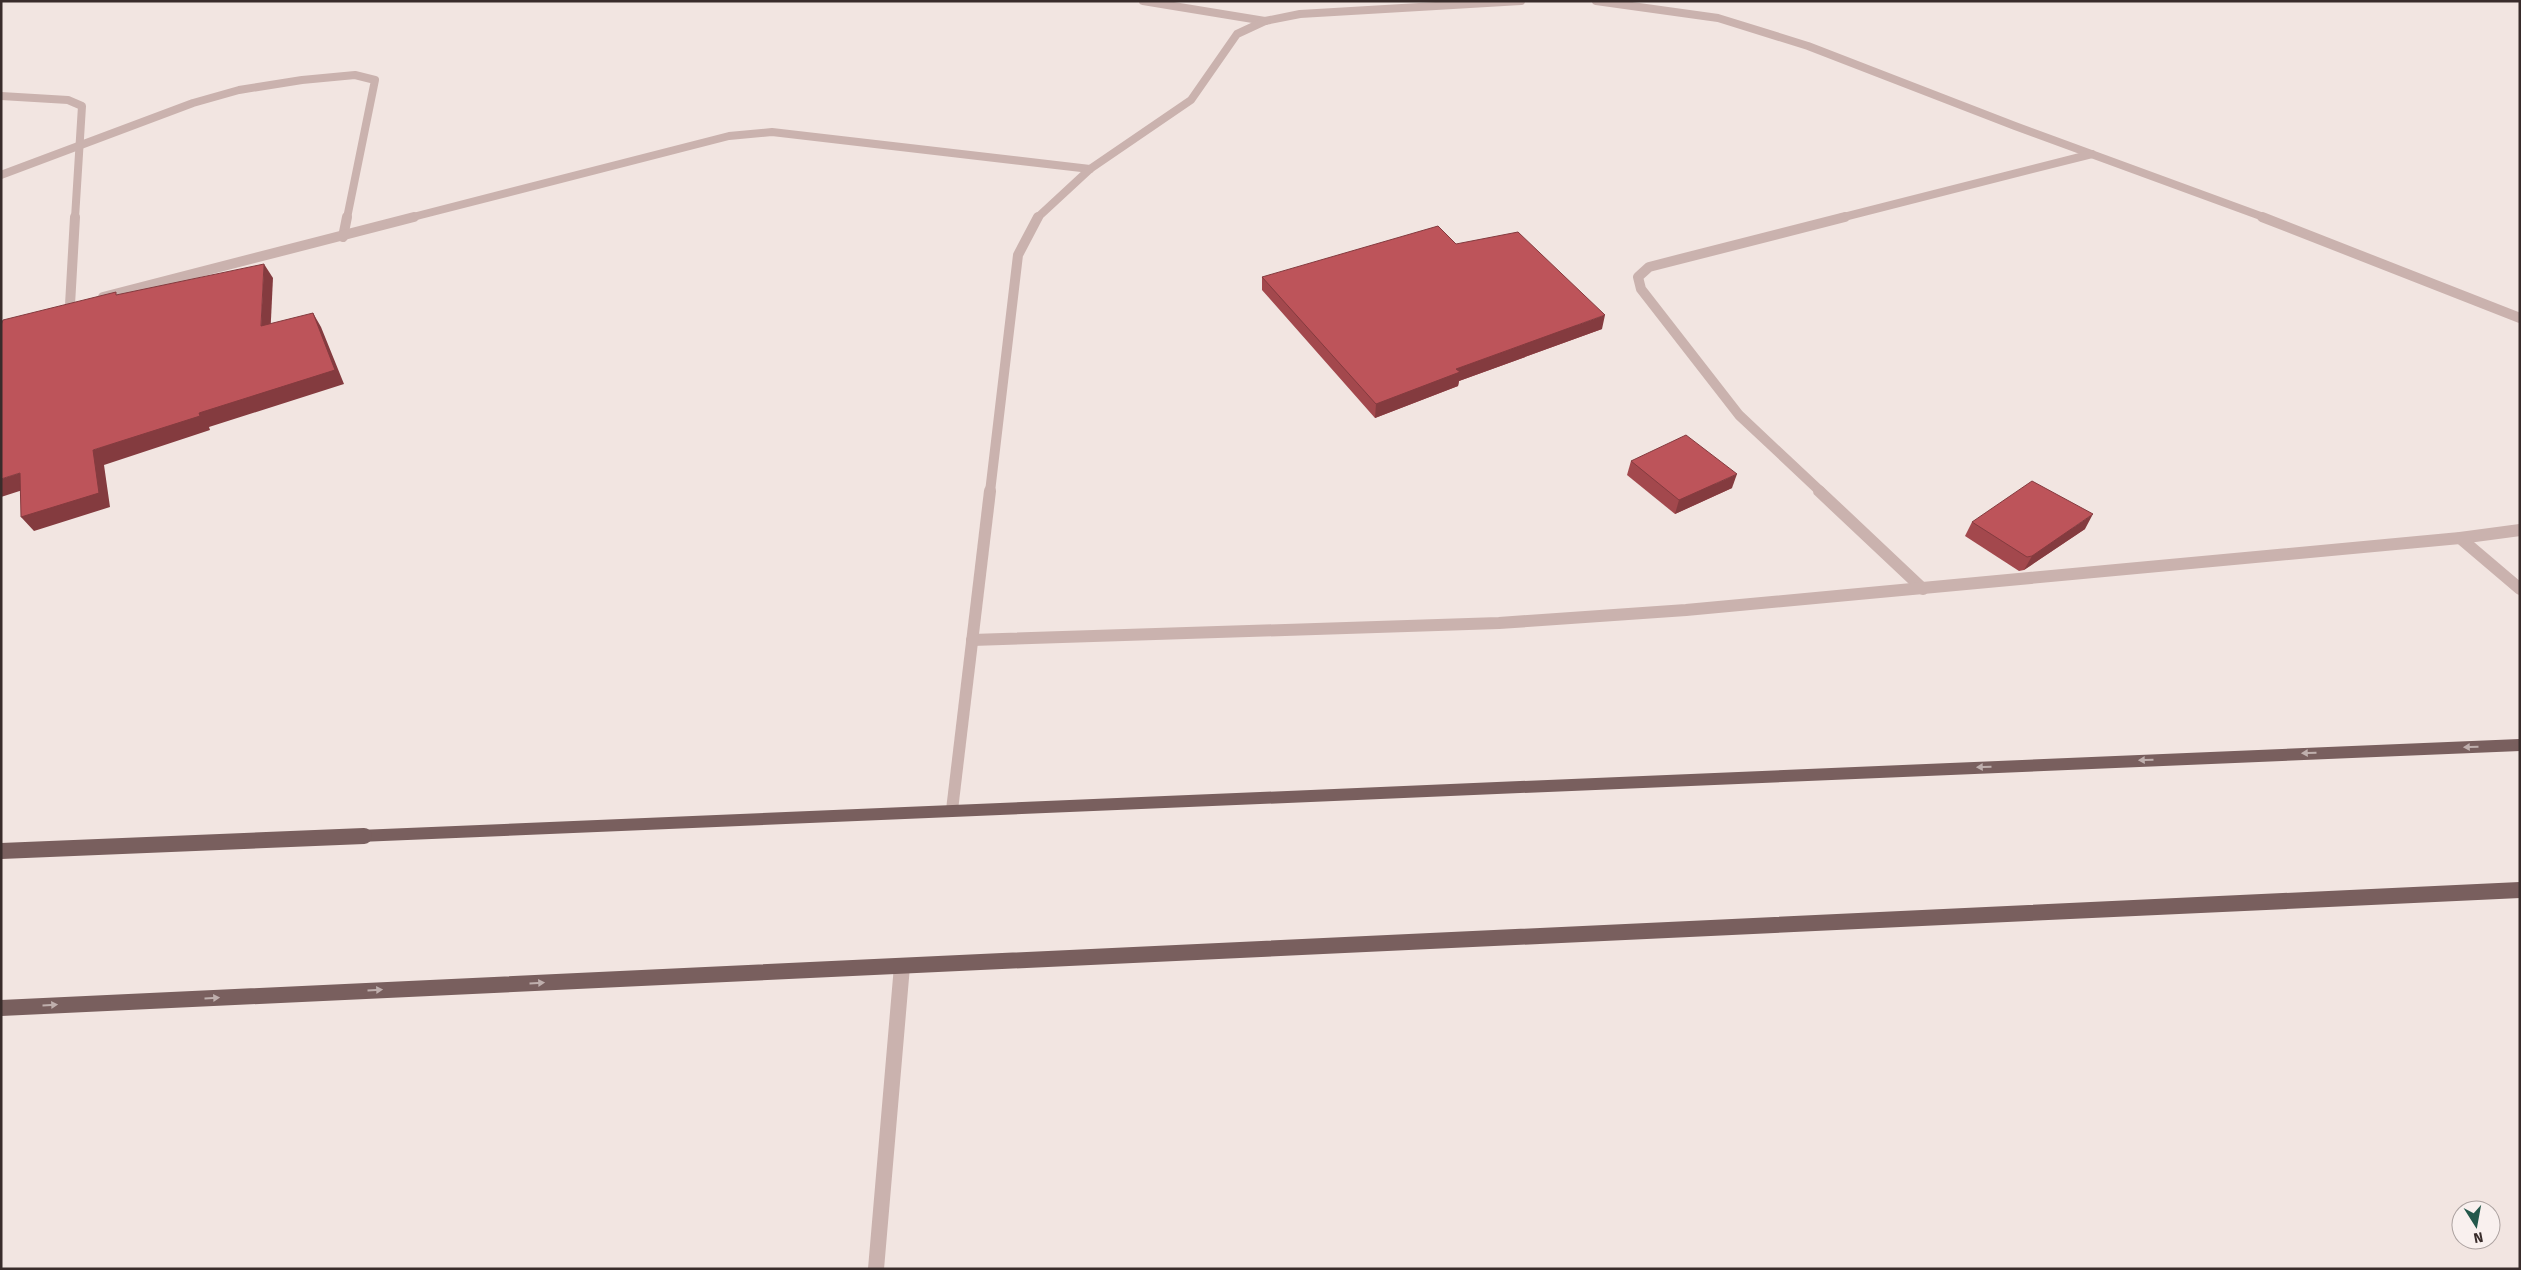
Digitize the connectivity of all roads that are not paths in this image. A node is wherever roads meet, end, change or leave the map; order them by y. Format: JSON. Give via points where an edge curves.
{"nodes":[{"id":1,"x":1143,"y":1,"type":"edge"},
{"id":2,"x":1521,"y":1,"type":"edge"},
{"id":3,"x":1596,"y":1,"type":"edge"},
{"id":4,"x":1265,"y":22,"type":"junction"},
{"id":5,"x":1,"y":96,"type":"edge"},
{"id":6,"x":78,"y":146,"type":"junction"},
{"id":7,"x":2092,"y":154,"type":"junction"},
{"id":8,"x":1090,"y":169,"type":"junction"},
{"id":9,"x":1,"y":175,"type":"edge"},
{"id":10,"x":343,"y":237,"type":"junction"},
{"id":11,"x":2520,"y":318,"type":"edge"},
{"id":12,"x":2520,"y":530,"type":"edge"},
{"id":13,"x":2460,"y":538,"type":"junction"},
{"id":14,"x":1923,"y":588,"type":"junction"},
{"id":15,"x":2520,"y":589,"type":"edge"},
{"id":16,"x":972,"y":640,"type":"junction"},
{"id":17,"x":2520,"y":745,"type":"edge"},
{"id":18,"x":952,"y":810,"type":"junction"},
{"id":19,"x":1,"y":851,"type":"edge"},
{"id":20,"x":2520,"y":890,"type":"edge"},
{"id":21,"x":902,"y":966,"type":"junction"},
{"id":22,"x":1,"y":1008,"type":"edge"},
{"id":23,"x":876,"y":1269,"type":"edge"}],
"edges":[{"from":1,"to":4,"type":"street"},
{"from":2,"to":4,"type":"street","via":[[1300,14]]},
{"from":3,"to":7,"type":"street","via":[[1718,18],[1808,46]]},
{"from":4,"to":8,"type":"street","via":[[1237,34],[1191,100]]},
{"from":5,"to":6,"type":"street","via":[[68,100],[82,106]]},
{"from":6,"to":9,"type":"street"},
{"from":6,"to":10,"type":"street","via":[[75,304]]},
{"from":6,"to":10,"type":"street","via":[[193,103],[239,90],[355,75],[376,80]]},
{"from":7,"to":11,"type":"street"},
{"from":7,"to":14,"type":"street","via":[[1649,266],[1638,277],[1641,289],[1739,415]]},
{"from":8,"to":10,"type":"street","via":[[772,132],[729,136]]},
{"from":8,"to":16,"type":"street","via":[[1035,220],[1018,255]]},
{"from":12,"to":13,"type":"street"},
{"from":13,"to":14,"type":"street"},
{"from":13,"to":15,"type":"street"},
{"from":14,"to":16,"type":"street","via":[[1499,623]]},
{"from":16,"to":18,"type":"street"},
{"from":17,"to":18,"type":"main road","one_way":true},
{"from":18,"to":19,"type":"main road"},
{"from":20,"to":21,"type":"main road"},
{"from":22,"to":21,"type":"main road","one_way":true},
{"from":21,"to":23,"type":"street"}]}
